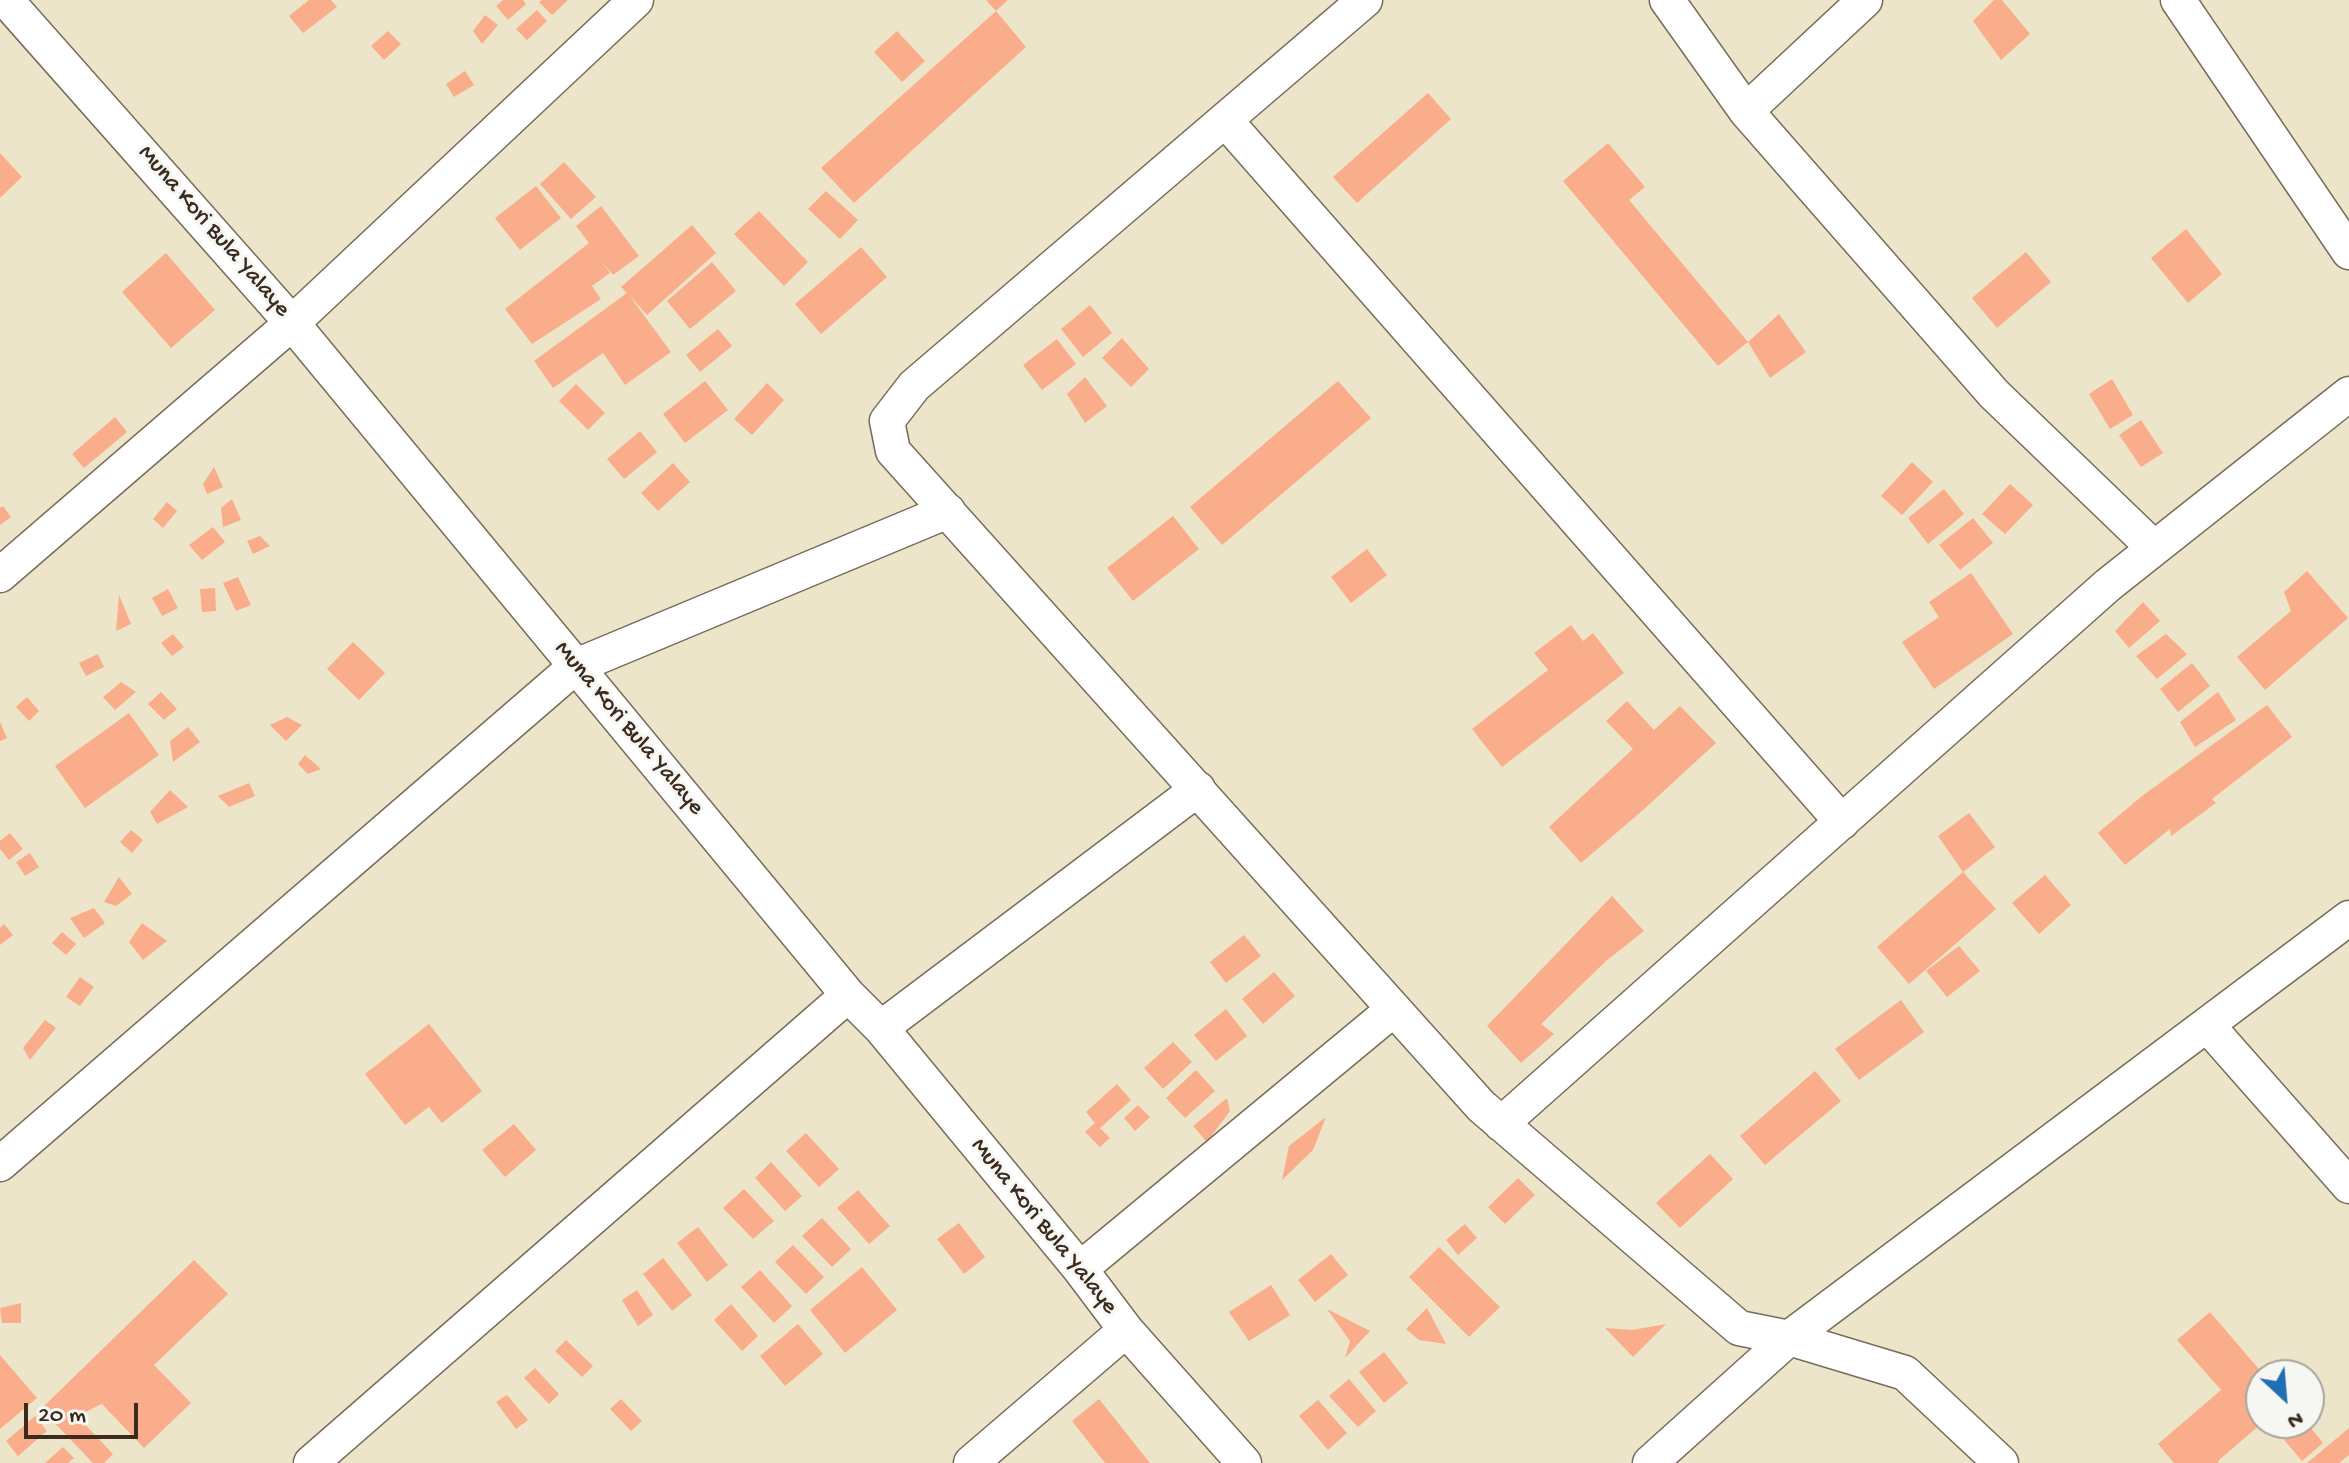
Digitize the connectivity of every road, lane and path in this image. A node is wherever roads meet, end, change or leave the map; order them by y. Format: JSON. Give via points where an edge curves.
{"nodes":[{"id":1,"x":6,"y":0,"type":"edge"},
{"id":2,"x":636,"y":0,"type":"edge"},
{"id":3,"x":1365,"y":0,"type":"edge"},
{"id":4,"x":1667,"y":0,"type":"edge"},
{"id":5,"x":1865,"y":0,"type":"edge"},
{"id":6,"x":2178,"y":0,"type":"edge"},
{"id":7,"x":1746,"y":111,"type":"junction"},
{"id":8,"x":1225,"y":120,"type":"junction"},
{"id":9,"x":2349,"y":252,"type":"edge"},
{"id":10,"x":292,"y":323,"type":"junction"},
{"id":11,"x":2349,"y":394,"type":"edge"},
{"id":12,"x":948,"y":511,"type":"junction"},
{"id":13,"x":2154,"y":548,"type":"junction"},
{"id":14,"x":0,"y":575,"type":"edge"},
{"id":15,"x":576,"y":666,"type":"junction"},
{"id":16,"x":1198,"y":789,"type":"junction"},
{"id":17,"x":1842,"y":822,"type":"junction"},
{"id":18,"x":2349,"y":918,"type":"edge"},
{"id":19,"x":848,"y":995,"type":"junction"},
{"id":20,"x":1394,"y":1009,"type":"junction"},
{"id":21,"x":2207,"y":1025,"type":"junction"},
{"id":22,"x":881,"y":1028,"type":"junction"},
{"id":23,"x":1501,"y":1124,"type":"junction"},
{"id":24,"x":2,"y":1157,"type":"edge"},
{"id":25,"x":2349,"y":1186,"type":"edge"},
{"id":26,"x":1080,"y":1269,"type":"junction"},
{"id":27,"x":1126,"y":1330,"type":"junction"},
{"id":28,"x":1789,"y":1338,"type":"junction"},
{"id":29,"x":311,"y":1463,"type":"edge"},
{"id":30,"x":971,"y":1463,"type":"edge"},
{"id":31,"x":1244,"y":1463,"type":"edge"},
{"id":32,"x":1650,"y":1463,"type":"edge"},
{"id":33,"x":2001,"y":1463,"type":"edge"}],
"edges":[{"from":1,"to":10,"type":"street","name":"Muna Kori Bula Yalaye"},
{"from":2,"to":10,"type":"street"},
{"from":3,"to":8,"type":"street"},
{"from":4,"to":7,"type":"street"},
{"from":5,"to":7,"type":"street"},
{"from":6,"to":9,"type":"street"},
{"from":7,"to":13,"type":"street","via":[[1994,394]]},
{"from":8,"to":12,"type":"street","via":[[914,386],[887,421],[893,451]]},
{"from":8,"to":17,"type":"street"},
{"from":10,"to":14,"type":"street"},
{"from":10,"to":15,"type":"street","name":"Muna Kori Bula Yalaye"},
{"from":11,"to":13,"type":"street"},
{"from":12,"to":15,"type":"street"},
{"from":12,"to":16,"type":"street"},
{"from":13,"to":17,"type":"street"},
{"from":15,"to":19,"type":"street","name":"Muna Kori Bula Yalaye"},
{"from":15,"to":24,"type":"street"},
{"from":16,"to":20,"type":"street"},
{"from":16,"to":22,"type":"street"},
{"from":17,"to":23,"type":"street"},
{"from":18,"to":21,"type":"street"},
{"from":19,"to":22,"type":"street","name":"Muna Kori Bula Yalaye"},
{"from":19,"to":29,"type":"street"},
{"from":20,"to":23,"type":"street"},
{"from":20,"to":26,"type":"street"},
{"from":21,"to":25,"type":"street"},
{"from":21,"to":28,"type":"street"},
{"from":22,"to":26,"type":"street","name":"Muna Kori Bula Yalaye"},
{"from":23,"to":28,"type":"street","via":[[1739,1328]]},
{"from":26,"to":27,"type":"street","name":"Muna Kori Bula Yalaye"},
{"from":27,"to":30,"type":"street"},
{"from":27,"to":31,"type":"street","name":"Muna Kori Bula Yalaye"},
{"from":28,"to":32,"type":"street"},
{"from":28,"to":33,"type":"street","via":[[1905,1373]]}]}
